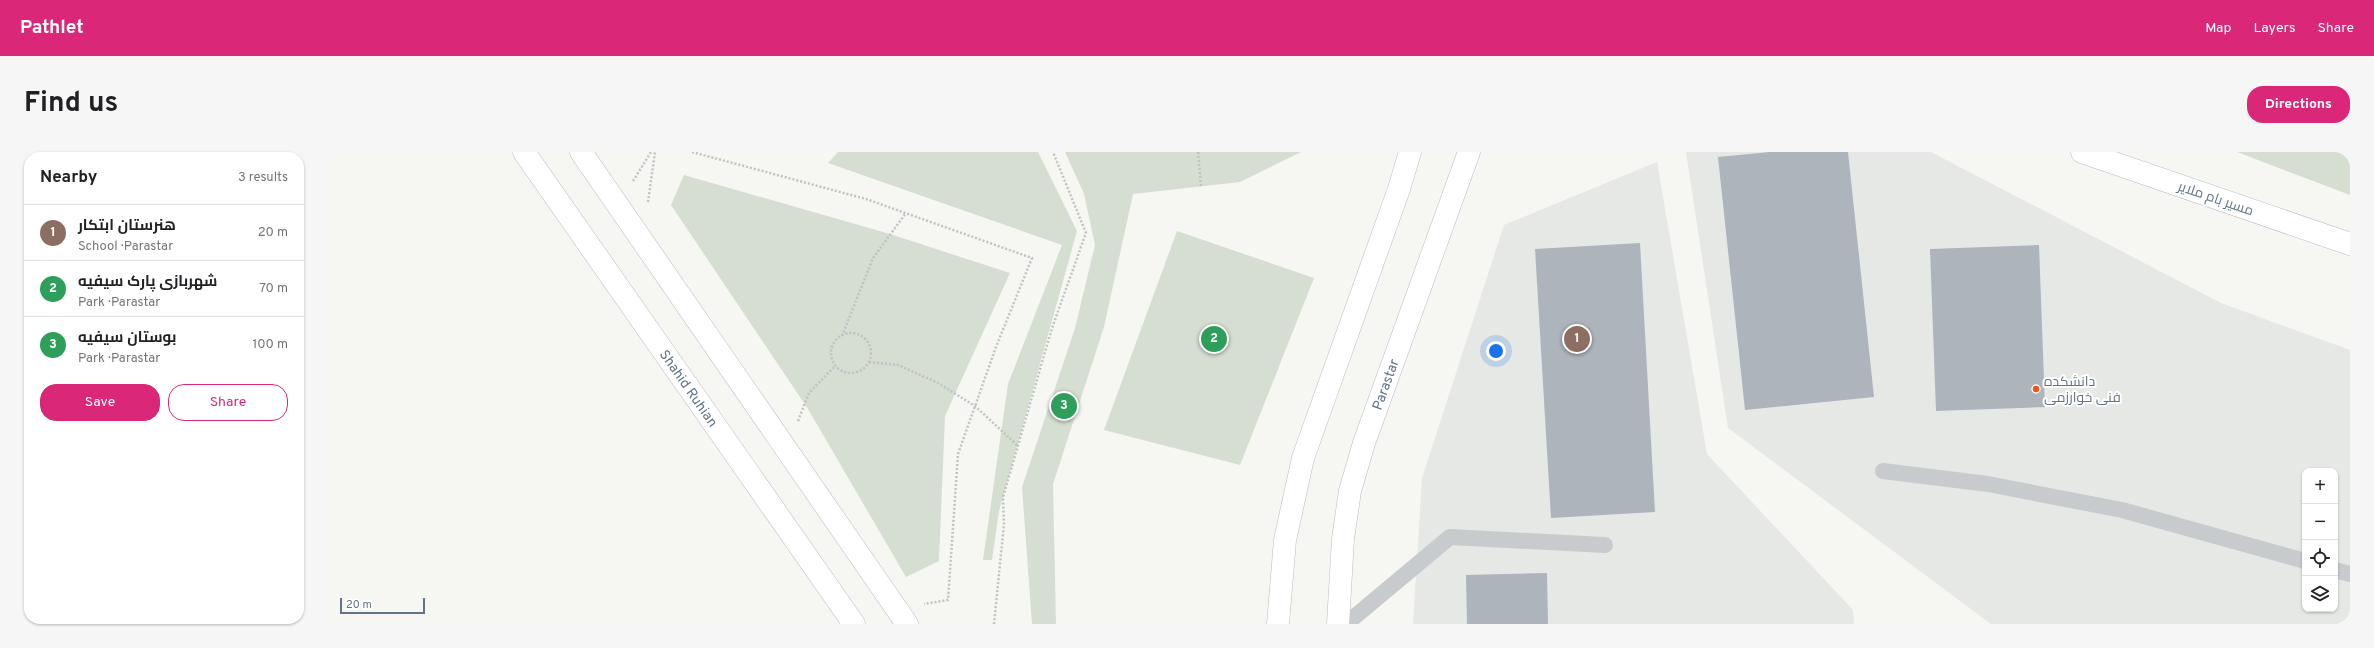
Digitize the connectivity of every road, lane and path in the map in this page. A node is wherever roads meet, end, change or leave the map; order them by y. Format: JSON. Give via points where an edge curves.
{"nodes":[{"id":1,"x":524,"y":152,"type":"edge"},
{"id":2,"x":581,"y":152,"type":"edge"},
{"id":3,"x":651,"y":152,"type":"edge"},
{"id":4,"x":692,"y":152,"type":"edge"},
{"id":5,"x":1053,"y":152,"type":"edge"},
{"id":6,"x":1198,"y":152,"type":"edge"},
{"id":7,"x":1410,"y":152,"type":"edge"},
{"id":8,"x":1469,"y":152,"type":"edge"},
{"id":9,"x":2082,"y":152,"type":"edge"},
{"id":10,"x":1201,"y":186,"type":"dead end"},
{"id":11,"x":618,"y":206,"type":"junction"},
{"id":12,"x":906,"y":213,"type":"junction"},
{"id":13,"x":2350,"y":244,"type":"edge"},
{"id":14,"x":842,"y":336,"type":"junction"},
{"id":15,"x":869,"y":362,"type":"junction"},
{"id":16,"x":836,"y":365,"type":"junction"},
{"id":17,"x":975,"y":406,"type":"junction"},
{"id":18,"x":796,"y":426,"type":"dead end"},
{"id":19,"x":1017,"y":445,"type":"dead end"},
{"id":20,"x":1883,"y":471,"type":"dead end"},
{"id":21,"x":1606,"y":545,"type":"dead end"},
{"id":22,"x":2302,"y":560,"type":"edge"},
{"id":23,"x":2338,"y":571,"type":"edge"},
{"id":24,"x":2350,"y":574,"type":"edge"},
{"id":25,"x":920,"y":605,"type":"dead end"},
{"id":26,"x":854,"y":624,"type":"edge"},
{"id":27,"x":907,"y":624,"type":"edge"},
{"id":28,"x":994,"y":624,"type":"edge"},
{"id":29,"x":1278,"y":624,"type":"edge"},
{"id":30,"x":1338,"y":624,"type":"edge"},
{"id":31,"x":1346,"y":624,"type":"edge"}],
"edges":[{"from":1,"to":26,"type":"main road","name":"Shahid Ruhian"},
{"from":2,"to":11,"type":"main road"},
{"from":3,"to":11,"type":"path"},
{"from":4,"to":12,"type":"path","via":[[866,199]]},
{"from":5,"to":28,"type":"path","via":[[1086,233],[1052,328],[1003,497],[1004,524]]},
{"from":6,"to":10,"type":"path"},
{"from":7,"to":29,"type":"main road","via":[[1303,458],[1285,540]]},
{"from":8,"to":30,"type":"main road","name":"Parastar","via":[[1364,442],[1350,491],[1343,539]]},
{"from":9,"to":13,"type":"main road","name":"مسیر بام ملایر"},
{"from":11,"to":27,"type":"main road"},
{"from":12,"to":14,"type":"path","via":[[873,258]]},
{"from":12,"to":17,"type":"path","via":[[1032,258]]},
{"from":14,"to":15,"type":"path","via":[[854,333],[865,338],[871,350]]},
{"from":14,"to":16,"type":"path","via":[[836,340],[832,352]]},
{"from":15,"to":16,"type":"path","via":[[860,371],[854,372]]},
{"from":15,"to":17,"type":"path","via":[[898,365],[938,383]]},
{"from":16,"to":18,"type":"path","via":[[809,393]]},
{"from":17,"to":19,"type":"path"},
{"from":17,"to":25,"type":"path","via":[[958,454],[948,600]]},
{"from":20,"to":22,"type":"lane","via":[[1988,484],[2122,510]]},
{"from":21,"to":31,"type":"lane","via":[[1450,537]]},
{"from":23,"to":24,"type":"lane"}]}
